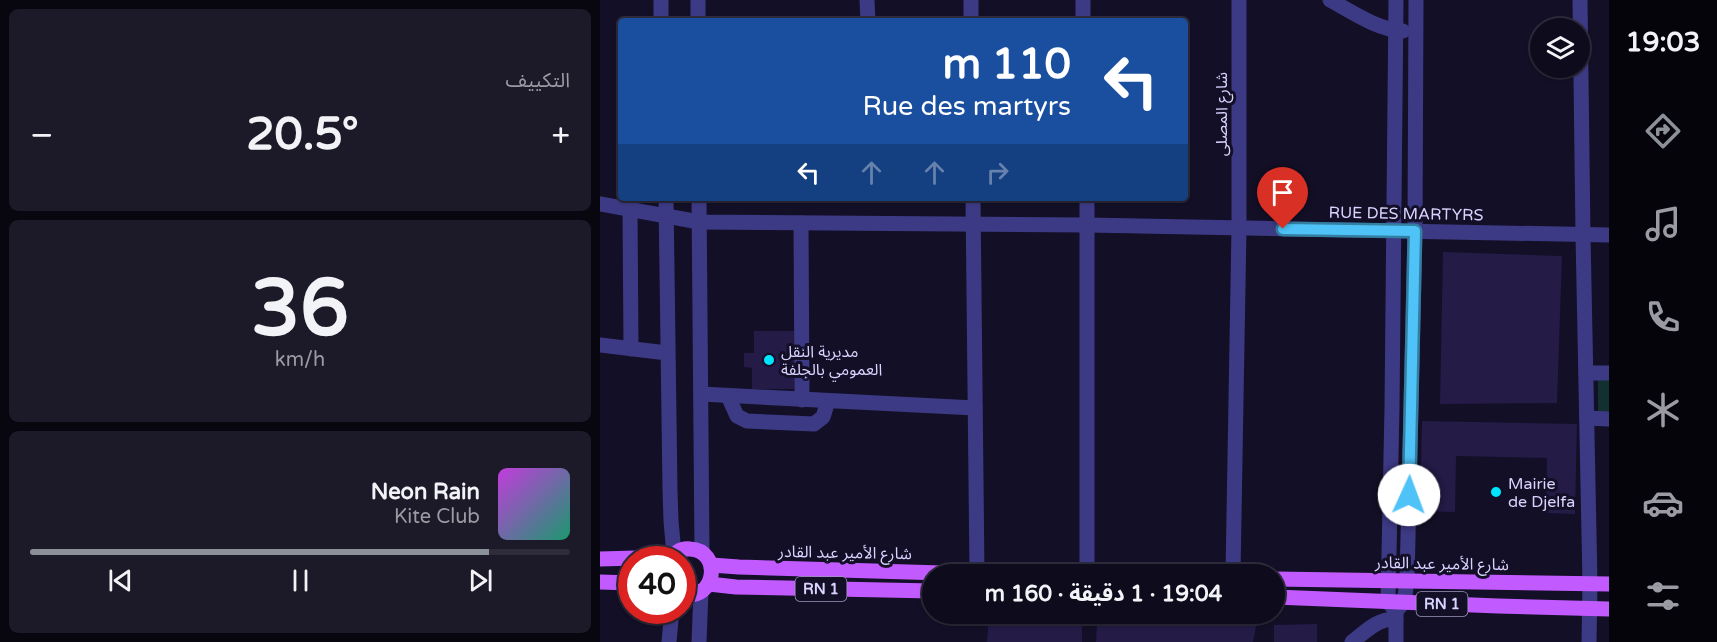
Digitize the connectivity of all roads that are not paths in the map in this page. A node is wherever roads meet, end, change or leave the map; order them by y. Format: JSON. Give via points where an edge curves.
{"nodes":[{"id":1,"x":661,"y":0,"type":"edge"},
{"id":2,"x":698,"y":0,"type":"edge"},
{"id":3,"x":867,"y":0,"type":"edge"},
{"id":4,"x":971,"y":0,"type":"edge"},
{"id":5,"x":1083,"y":0,"type":"edge"},
{"id":6,"x":1239,"y":0,"type":"edge"},
{"id":7,"x":1330,"y":0,"type":"edge"},
{"id":8,"x":1396,"y":0,"type":"edge"},
{"id":9,"x":1416,"y":0,"type":"edge"},
{"id":10,"x":1580,"y":0,"type":"edge"},
{"id":11,"x":661,"y":18,"type":"edge"},
{"id":12,"x":698,"y":18,"type":"edge"},
{"id":13,"x":868,"y":18,"type":"edge"},
{"id":14,"x":971,"y":18,"type":"edge"},
{"id":15,"x":1083,"y":18,"type":"edge"},
{"id":16,"x":1395,"y":31,"type":"junction"},
{"id":17,"x":1415,"y":32,"type":"junction"},
{"id":18,"x":666,"y":201,"type":"edge"},
{"id":19,"x":699,"y":201,"type":"edge"},
{"id":20,"x":973,"y":201,"type":"edge"},
{"id":21,"x":1087,"y":201,"type":"edge"},
{"id":22,"x":600,"y":204,"type":"edge"},
{"id":23,"x":630,"y":210,"type":"junction"},
{"id":24,"x":666,"y":217,"type":"junction"},
{"id":25,"x":699,"y":222,"type":"junction"},
{"id":26,"x":801,"y":223,"type":"junction"},
{"id":27,"x":974,"y":225,"type":"junction"},
{"id":28,"x":1088,"y":225,"type":"junction"},
{"id":29,"x":1239,"y":228,"type":"junction"},
{"id":30,"x":1394,"y":231,"type":"junction"},
{"id":31,"x":1415,"y":231,"type":"junction"},
{"id":32,"x":1583,"y":235,"type":"junction"},
{"id":33,"x":1609,"y":235,"type":"edge"},
{"id":34,"x":600,"y":345,"type":"edge"},
{"id":35,"x":631,"y":349,"type":"junction"},
{"id":36,"x":667,"y":353,"type":"junction"},
{"id":37,"x":1586,"y":373,"type":"junction"},
{"id":38,"x":1609,"y":373,"type":"edge"},
{"id":39,"x":701,"y":394,"type":"junction"},
{"id":40,"x":728,"y":396,"type":"junction"},
{"id":41,"x":802,"y":400,"type":"junction"},
{"id":42,"x":828,"y":401,"type":"junction"},
{"id":43,"x":975,"y":408,"type":"junction"},
{"id":44,"x":1392,"y":408,"type":"junction"},
{"id":45,"x":1411,"y":409,"type":"junction"},
{"id":46,"x":1587,"y":418,"type":"junction"},
{"id":47,"x":1609,"y":419,"type":"edge"},
{"id":48,"x":672,"y":546,"type":"edge"},
{"id":49,"x":696,"y":549,"type":"edge"},
{"id":50,"x":618,"y":558,"type":"edge"},
{"id":51,"x":600,"y":559,"type":"edge"},
{"id":52,"x":707,"y":559,"type":"junction"},
{"id":53,"x":977,"y":564,"type":"edge"},
{"id":54,"x":1087,"y":564,"type":"edge"},
{"id":55,"x":1233,"y":564,"type":"edge"},
{"id":56,"x":922,"y":572,"type":"edge"},
{"id":57,"x":1285,"y":579,"type":"edge"},
{"id":58,"x":1388,"y":580,"type":"junction"},
{"id":59,"x":1407,"y":581,"type":"junction"},
{"id":60,"x":600,"y":582,"type":"edge"},
{"id":61,"x":618,"y":583,"type":"edge"},
{"id":62,"x":1590,"y":584,"type":"junction"},
{"id":63,"x":1609,"y":584,"type":"edge"},
{"id":64,"x":705,"y":588,"type":"junction"},
{"id":65,"x":922,"y":591,"type":"edge"},
{"id":66,"x":696,"y":593,"type":"edge"},
{"id":67,"x":1285,"y":598,"type":"edge"},
{"id":68,"x":1396,"y":608,"type":"junction"},
{"id":69,"x":1589,"y":609,"type":"junction"},
{"id":70,"x":1609,"y":609,"type":"edge"},
{"id":71,"x":671,"y":624,"type":"edge"},
{"id":72,"x":669,"y":642,"type":"edge"},
{"id":73,"x":699,"y":642,"type":"edge"},
{"id":74,"x":1352,"y":642,"type":"edge"},
{"id":75,"x":1396,"y":642,"type":"edge"},
{"id":76,"x":1589,"y":642,"type":"edge"}],
"edges":[{"from":1,"to":11,"type":"street"},
{"from":2,"to":12,"type":"street"},
{"from":3,"to":13,"type":"street"},
{"from":4,"to":14,"type":"street"},
{"from":5,"to":15,"type":"street"},
{"from":6,"to":29,"type":"street","name":"شارع المصلى"},
{"from":7,"to":16,"type":"street"},
{"from":8,"to":16,"type":"street"},
{"from":9,"to":17,"type":"street"},
{"from":10,"to":32,"type":"street"},
{"from":16,"to":17,"type":"street"},
{"from":16,"to":30,"type":"street"},
{"from":17,"to":31,"type":"street"},
{"from":18,"to":24,"type":"street"},
{"from":19,"to":25,"type":"street"},
{"from":20,"to":27,"type":"street"},
{"from":21,"to":28,"type":"street"},
{"from":22,"to":23,"type":"street","name":"RUE DES MARTYRS"},
{"from":23,"to":24,"type":"street","name":"RUE DES MARTYRS"},
{"from":23,"to":35,"type":"street"},
{"from":24,"to":25,"type":"street","name":"RUE DES MARTYRS"},
{"from":24,"to":36,"type":"street"},
{"from":25,"to":26,"type":"street","name":"RUE DES MARTYRS"},
{"from":25,"to":39,"type":"street"},
{"from":26,"to":27,"type":"street","name":"RUE DES MARTYRS"},
{"from":26,"to":41,"type":"street"},
{"from":27,"to":28,"type":"street","name":"RUE DES MARTYRS"},
{"from":27,"to":43,"type":"street"},
{"from":28,"to":29,"type":"street","name":"RUE DES MARTYRS"},
{"from":28,"to":54,"type":"street"},
{"from":29,"to":30,"type":"street","name":"RUE DES MARTYRS"},
{"from":29,"to":55,"type":"street","name":"شارع المصلى"},
{"from":30,"to":31,"type":"street","name":"RUE DES MARTYRS"},
{"from":30,"to":44,"type":"street"},
{"from":31,"to":32,"type":"street","name":"RUE DES MARTYRS"},
{"from":31,"to":45,"type":"street"},
{"from":32,"to":33,"type":"street","name":"RUE DES MARTYRS"},
{"from":32,"to":37,"type":"street"},
{"from":34,"to":35,"type":"street"},
{"from":35,"to":36,"type":"street"},
{"from":36,"to":48,"type":"street"},
{"from":37,"to":38,"type":"street"},
{"from":37,"to":46,"type":"street"},
{"from":39,"to":40,"type":"street"},
{"from":39,"to":52,"type":"street"},
{"from":40,"to":41,"type":"street"},
{"from":40,"to":42,"type":"street","via":[[737,416],[747,421],[814,424],[823,417]]},
{"from":41,"to":42,"type":"street"},
{"from":42,"to":43,"type":"street"},
{"from":43,"to":53,"type":"street"},
{"from":44,"to":45,"type":"street"},
{"from":44,"to":58,"type":"street"},
{"from":45,"to":59,"type":"street"},
{"from":46,"to":47,"type":"street"},
{"from":46,"to":62,"type":"street"},
{"from":49,"to":52,"type":"main road","name":"شارع الأمير عبد القادر"},
{"from":50,"to":51,"type":"main road","name":"شارع الأمير عبد القادر"},
{"from":52,"to":56,"type":"main road","name":"شارع الأمير عبد القادر","number":"RN 1","via":[[739,567]]},
{"from":52,"to":64,"type":"main road","via":[[712,575]]},
{"from":57,"to":58,"type":"main road","name":"شارع الأمير عبد القادر","number":"RN 1"},
{"from":58,"to":59,"type":"main road","name":"شارع الأمير عبد القادر","number":"RN 1"},
{"from":58,"to":68,"type":"street"},
{"from":59,"to":62,"type":"main road","name":"شارع الأمير عبد القادر","number":"RN 1"},
{"from":59,"to":68,"type":"street"},
{"from":60,"to":61,"type":"main road"},
{"from":62,"to":63,"type":"main road","name":"شارع الأمير عبد القادر","number":"RN 1"},
{"from":62,"to":69,"type":"street"},
{"from":64,"to":65,"type":"main road","number":"RN 1"},
{"from":64,"to":66,"type":"main road"},
{"from":64,"to":73,"type":"street"},
{"from":67,"to":68,"type":"main road","number":"RN 1"},
{"from":68,"to":69,"type":"main road","number":"RN 1"},
{"from":68,"to":74,"type":"street"},
{"from":68,"to":75,"type":"street"},
{"from":69,"to":70,"type":"main road","number":"RN 1"},
{"from":69,"to":76,"type":"street"},
{"from":71,"to":72,"type":"street"}]}
